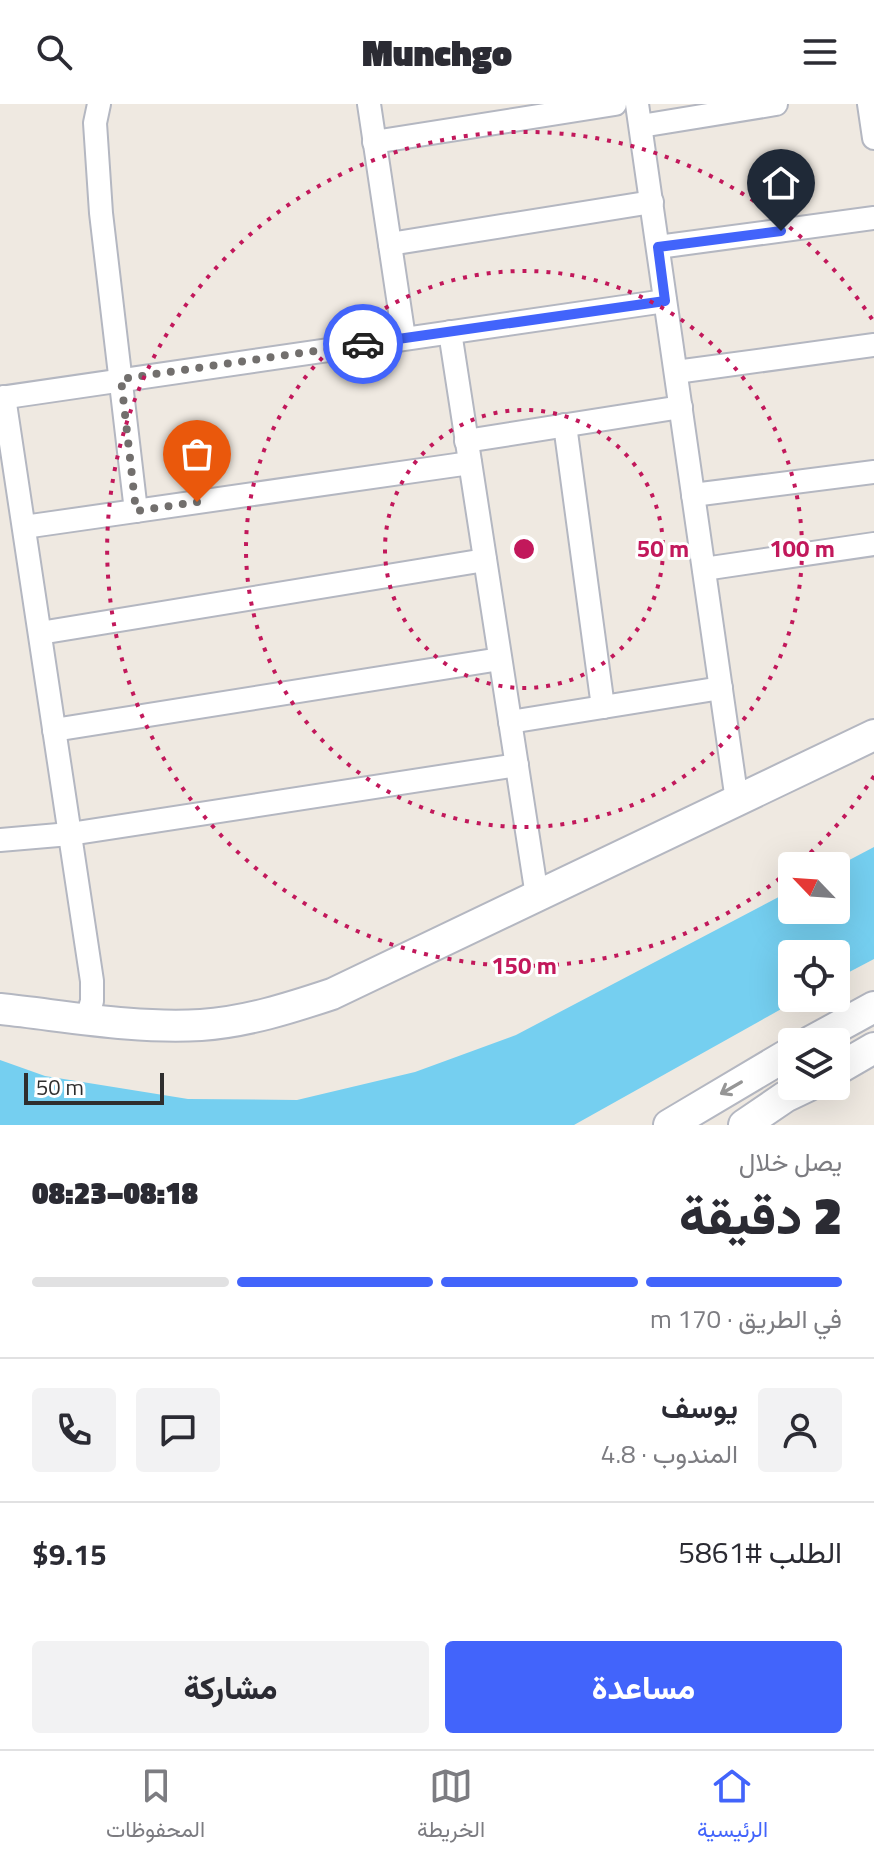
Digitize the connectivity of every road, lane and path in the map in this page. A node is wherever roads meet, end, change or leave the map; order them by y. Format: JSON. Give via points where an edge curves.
{"nodes":[{"id":1,"x":99,"y":104,"type":"edge"},
{"id":2,"x":369,"y":104,"type":"edge"},
{"id":3,"x":615,"y":104,"type":"edge"},
{"id":4,"x":776,"y":104,"type":"edge"},
{"id":5,"x":869,"y":104,"type":"edge"},
{"id":6,"x":639,"y":115,"type":"edge"},
{"id":7,"x":874,"y":138,"type":"edge"},
{"id":8,"x":374,"y":142,"type":"junction"},
{"id":9,"x":652,"y":202,"type":"junction"},
{"id":10,"x":874,"y":218,"type":"edge"},
{"id":11,"x":390,"y":244,"type":"junction"},
{"id":12,"x":658,"y":247,"type":"junction"},
{"id":13,"x":665,"y":301,"type":"junction"},
{"id":14,"x":450,"y":332,"type":"junction"},
{"id":15,"x":404,"y":338,"type":"junction"},
{"id":16,"x":874,"y":345,"type":"edge"},
{"id":17,"x":676,"y":372,"type":"junction"},
{"id":18,"x":121,"y":379,"type":"junction"},
{"id":19,"x":2,"y":397,"type":"edge"},
{"id":20,"x":681,"y":407,"type":"junction"},
{"id":21,"x":565,"y":425,"type":"junction"},
{"id":22,"x":468,"y":452,"type":"junction"},
{"id":23,"x":874,"y":472,"type":"edge"},
{"id":24,"x":693,"y":495,"type":"junction"},
{"id":25,"x":136,"y":511,"type":"junction"},
{"id":26,"x":24,"y":527,"type":"junction"},
{"id":27,"x":874,"y":544,"type":"edge"},
{"id":28,"x":485,"y":560,"type":"junction"},
{"id":29,"x":704,"y":569,"type":"junction"},
{"id":30,"x":40,"y":633,"type":"junction"},
{"id":31,"x":500,"y":659,"type":"junction"},
{"id":32,"x":721,"y":688,"type":"junction"},
{"id":33,"x":603,"y":707,"type":"junction"},
{"id":34,"x":510,"y":722,"type":"junction"},
{"id":35,"x":54,"y":730,"type":"junction"},
{"id":36,"x":874,"y":735,"type":"edge"},
{"id":37,"x":517,"y":765,"type":"junction"},
{"id":38,"x":737,"y":801,"type":"junction"},
{"id":39,"x":70,"y":834,"type":"junction"},
{"id":40,"x":0,"y":840,"type":"edge"},
{"id":41,"x":537,"y":896,"type":"junction"},
{"id":42,"x":874,"y":1007,"type":"edge"},
{"id":43,"x":0,"y":1009,"type":"edge"},
{"id":44,"x":87,"y":1018,"type":"junction"},
{"id":45,"x":836,"y":1028,"type":"edge"},
{"id":46,"x":874,"y":1048,"type":"edge"},
{"id":47,"x":778,"y":1062,"type":"edge"},
{"id":48,"x":850,"y":1062,"type":"edge"},
{"id":49,"x":781,"y":1100,"type":"edge"},
{"id":50,"x":698,"y":1117,"type":"edge"},
{"id":51,"x":669,"y":1125,"type":"edge"},
{"id":52,"x":744,"y":1125,"type":"edge"}],
"edges":[{"from":1,"to":18,"type":"street","via":[[95,123],[100,198]]},
{"from":2,"to":8,"type":"street"},
{"from":3,"to":8,"type":"street"},
{"from":4,"to":6,"type":"street"},
{"from":5,"to":7,"type":"street"},
{"from":6,"to":9,"type":"street"},
{"from":8,"to":11,"type":"street"},
{"from":9,"to":11,"type":"street"},
{"from":9,"to":12,"type":"street"},
{"from":10,"to":12,"type":"street"},
{"from":11,"to":15,"type":"street"},
{"from":12,"to":13,"type":"street"},
{"from":13,"to":14,"type":"street"},
{"from":13,"to":17,"type":"street"},
{"from":14,"to":15,"type":"street"},
{"from":14,"to":22,"type":"street"},
{"from":15,"to":18,"type":"street"},
{"from":16,"to":17,"type":"street"},
{"from":17,"to":20,"type":"street"},
{"from":18,"to":19,"type":"street"},
{"from":18,"to":25,"type":"street"},
{"from":19,"to":26,"type":"street"},
{"from":20,"to":21,"type":"street"},
{"from":20,"to":24,"type":"street"},
{"from":21,"to":22,"type":"street"},
{"from":21,"to":33,"type":"street"},
{"from":22,"to":25,"type":"street"},
{"from":22,"to":28,"type":"street"},
{"from":23,"to":24,"type":"street"},
{"from":24,"to":29,"type":"street"},
{"from":25,"to":26,"type":"street"},
{"from":26,"to":30,"type":"street"},
{"from":27,"to":29,"type":"street"},
{"from":28,"to":30,"type":"street"},
{"from":28,"to":31,"type":"street"},
{"from":29,"to":32,"type":"street"},
{"from":30,"to":35,"type":"street"},
{"from":31,"to":34,"type":"street"},
{"from":31,"to":35,"type":"street"},
{"from":32,"to":33,"type":"street"},
{"from":32,"to":38,"type":"street"},
{"from":33,"to":34,"type":"street"},
{"from":34,"to":37,"type":"street"},
{"from":35,"to":39,"type":"street"},
{"from":36,"to":38,"type":"street"},
{"from":37,"to":39,"type":"street"},
{"from":37,"to":41,"type":"street"},
{"from":38,"to":41,"type":"street"},
{"from":39,"to":40,"type":"street"},
{"from":39,"to":44,"type":"street","via":[[92,981]]},
{"from":41,"to":44,"type":"street","via":[[332,994],[280,1011],[200,1025]]},
{"from":42,"to":45,"type":"street"},
{"from":43,"to":44,"type":"street"},
{"from":46,"to":48,"type":"street"},
{"from":47,"to":50,"type":"street","one_way":true},
{"from":49,"to":52,"type":"street"},
{"from":50,"to":51,"type":"street"}]}
